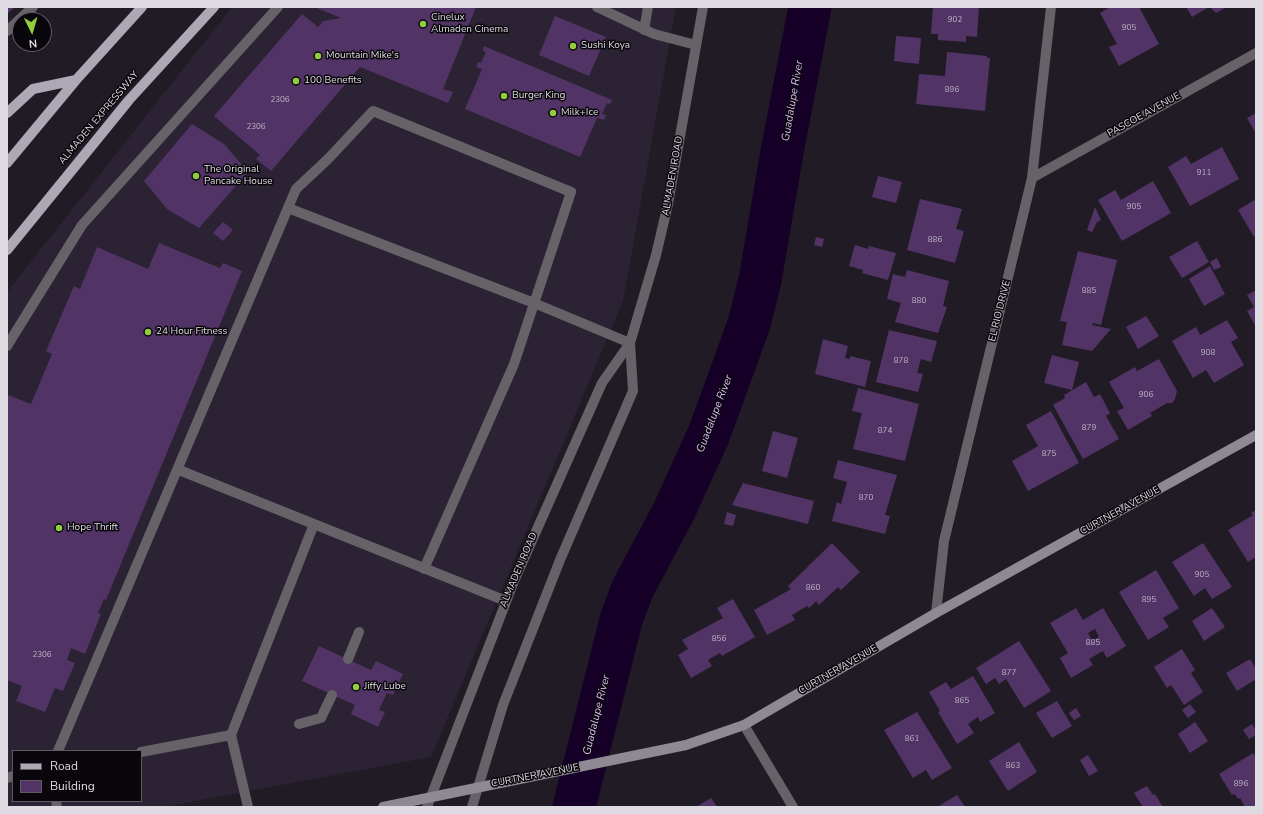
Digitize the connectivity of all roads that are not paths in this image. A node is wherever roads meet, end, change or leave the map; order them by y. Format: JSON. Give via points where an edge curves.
{"nodes":[{"id":1,"x":33,"y":7,"type":"edge"},
{"id":2,"x":142,"y":7,"type":"edge"},
{"id":3,"x":214,"y":7,"type":"edge"},
{"id":4,"x":278,"y":7,"type":"edge"},
{"id":5,"x":597,"y":7,"type":"edge"},
{"id":6,"x":648,"y":7,"type":"edge"},
{"id":7,"x":703,"y":7,"type":"edge"},
{"id":8,"x":1052,"y":7,"type":"edge"},
{"id":9,"x":644,"y":30,"type":"junction"},
{"id":10,"x":7,"y":31,"type":"edge"},
{"id":11,"x":696,"y":45,"type":"junction"},
{"id":12,"x":1256,"y":53,"type":"edge"},
{"id":13,"x":76,"y":80,"type":"junction"},
{"id":14,"x":7,"y":113,"type":"edge"},
{"id":15,"x":7,"y":163,"type":"edge"},
{"id":16,"x":1032,"y":178,"type":"junction"},
{"id":17,"x":288,"y":208,"type":"junction"},
{"id":18,"x":7,"y":250,"type":"edge"},
{"id":19,"x":534,"y":303,"type":"junction"},
{"id":20,"x":630,"y":343,"type":"junction"},
{"id":21,"x":7,"y":346,"type":"edge"},
{"id":22,"x":1256,"y":435,"type":"edge"},
{"id":23,"x":179,"y":470,"type":"junction"},
{"id":24,"x":314,"y":524,"type":"junction"},
{"id":25,"x":424,"y":569,"type":"junction"},
{"id":26,"x":506,"y":601,"type":"junction"},
{"id":27,"x":936,"y":613,"type":"junction"},
{"id":28,"x":359,"y":632,"type":"dead end"},
{"id":29,"x":348,"y":659,"type":"dead end"},
{"id":30,"x":332,"y":695,"type":"dead end"},
{"id":31,"x":299,"y":724,"type":"dead end"},
{"id":32,"x":744,"y":725,"type":"junction"},
{"id":33,"x":231,"y":735,"type":"junction"},
{"id":34,"x":58,"y":750,"type":"edge"},
{"id":35,"x":142,"y":752,"type":"edge"},
{"id":36,"x":478,"y":788,"type":"junction"},
{"id":37,"x":429,"y":802,"type":"edge"},
{"id":38,"x":248,"y":807,"type":"edge"},
{"id":39,"x":383,"y":807,"type":"edge"},
{"id":40,"x":472,"y":807,"type":"edge"},
{"id":41,"x":793,"y":807,"type":"edge"}],
"edges":[{"from":1,"to":10,"type":"street"},
{"from":2,"to":13,"type":"main road"},
{"from":3,"to":18,"type":"main road","name":"ALMADEN EXPRESSWAY","via":[[129,100]]},
{"from":4,"to":21,"type":"street","via":[[82,225]]},
{"from":5,"to":9,"type":"street"},
{"from":6,"to":9,"type":"street"},
{"from":7,"to":11,"type":"street","name":"ALMADEN ROAD"},
{"from":8,"to":16,"type":"street","name":"EL RIO DRIVE"},
{"from":9,"to":11,"type":"street"},
{"from":11,"to":20,"type":"street","name":"ALMADEN ROAD","via":[[668,204]]},
{"from":12,"to":16,"type":"street","name":"PASCOE AVENUE"},
{"from":13,"to":14,"type":"main road","via":[[33,89]]},
{"from":13,"to":15,"type":"main road"},
{"from":16,"to":27,"type":"street","name":"EL RIO DRIVE","via":[[944,541]]},
{"from":17,"to":19,"type":"street"},
{"from":17,"to":19,"type":"street","via":[[296,189],[373,112],[571,192]]},
{"from":17,"to":23,"type":"street"},
{"from":19,"to":20,"type":"street"},
{"from":19,"to":25,"type":"street","via":[[514,364]]},
{"from":20,"to":26,"type":"street","name":"ALMADEN ROAD","via":[[602,383]]},
{"from":20,"to":36,"type":"street","name":"ALMADEN ROAD","via":[[633,391],[560,560],[503,705]]},
{"from":22,"to":27,"type":"main road","name":"CURTNER AVENUE"},
{"from":23,"to":24,"type":"street"},
{"from":23,"to":34,"type":"street"},
{"from":24,"to":25,"type":"street"},
{"from":24,"to":33,"type":"street"},
{"from":25,"to":26,"type":"street"},
{"from":26,"to":37,"type":"street","name":"ALMADEN ROAD"},
{"from":27,"to":32,"type":"main road","name":"CURTNER AVENUE"},
{"from":28,"to":29,"type":"street"},
{"from":30,"to":31,"type":"street","via":[[321,718]]},
{"from":32,"to":36,"type":"main road","name":"CURTNER AVENUE","via":[[686,745]]},
{"from":32,"to":41,"type":"street"},
{"from":33,"to":35,"type":"street"},
{"from":33,"to":38,"type":"street"},
{"from":36,"to":37,"type":"main road","name":"CURTNER AVENUE"},
{"from":36,"to":40,"type":"street","name":"ALMADEN ROAD"},
{"from":37,"to":39,"type":"main road","name":"CURTNER AVENUE"}]}
